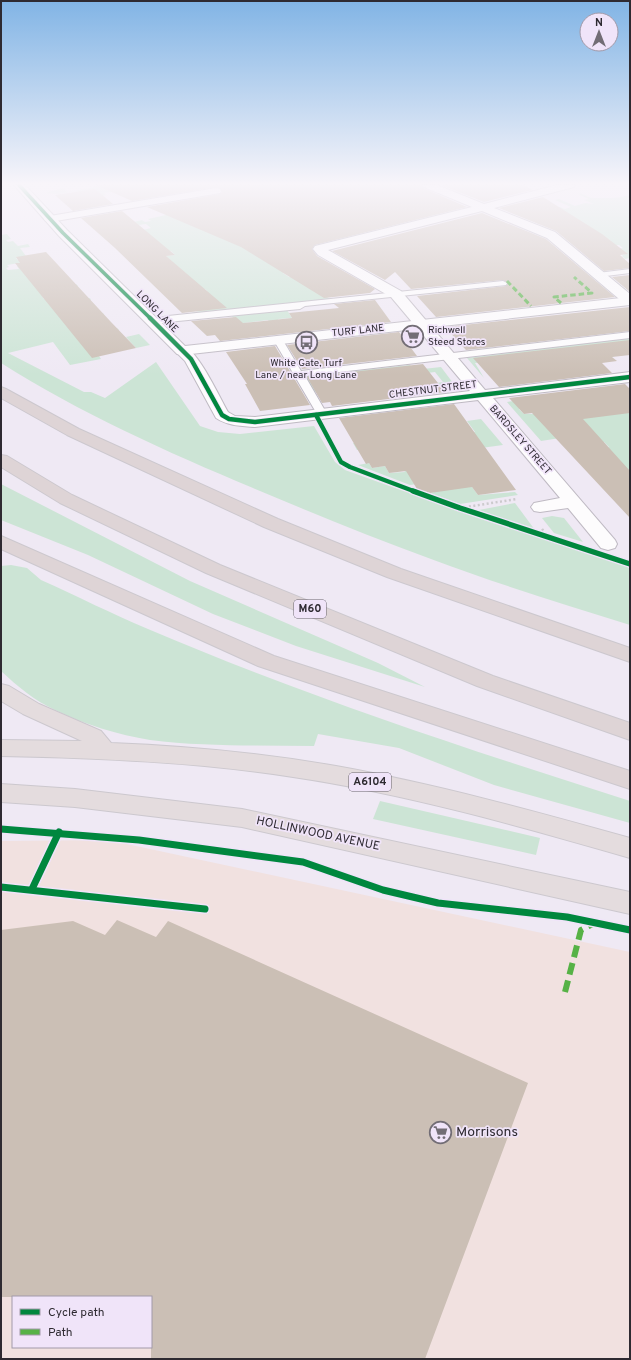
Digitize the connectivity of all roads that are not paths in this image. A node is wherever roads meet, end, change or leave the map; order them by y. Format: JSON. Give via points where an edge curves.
{"nodes":[{"id":1,"x":80,"y":248,"type":"edge"},
{"id":2,"x":320,"y":248,"type":"edge"},
{"id":3,"x":567,"y":248,"type":"edge"},
{"id":4,"x":630,"y":272,"type":"edge"},
{"id":5,"x":598,"y":275,"type":"junction"},
{"id":6,"x":503,"y":283,"type":"dead end"},
{"id":7,"x":396,"y":294,"type":"junction"},
{"id":8,"x":630,"y":301,"type":"edge"},
{"id":9,"x":154,"y":322,"type":"junction"},
{"id":10,"x":421,"y":324,"type":"junction"},
{"id":11,"x":630,"y":335,"type":"edge"},
{"id":12,"x":278,"y":339,"type":"junction"},
{"id":13,"x":182,"y":350,"type":"junction"},
{"id":14,"x":450,"y":357,"type":"junction"},
{"id":15,"x":299,"y":374,"type":"junction"},
{"id":16,"x":630,"y":377,"type":"edge"},
{"id":17,"x":1,"y":392,"type":"edge"},
{"id":18,"x":481,"y":394,"type":"junction"},
{"id":19,"x":322,"y":414,"type":"junction"},
{"id":20,"x":238,"y":421,"type":"joint"},
{"id":21,"x":1,"y":460,"type":"edge"},
{"id":22,"x":572,"y":502,"type":"junction"},
{"id":23,"x":540,"y":507,"type":"dead end"},
{"id":24,"x":1,"y":542,"type":"edge"},
{"id":25,"x":608,"y":544,"type":"dead end"},
{"id":26,"x":32,"y":554,"type":"junction"},
{"id":27,"x":1,"y":558,"type":"edge"},
{"id":28,"x":630,"y":655,"type":"edge"},
{"id":29,"x":1,"y":691,"type":"edge"},
{"id":30,"x":630,"y":732,"type":"edge"},
{"id":31,"x":1,"y":748,"type":"edge"},
{"id":32,"x":104,"y":750,"type":"junction"},
{"id":33,"x":630,"y":780,"type":"edge"},
{"id":34,"x":1,"y":793,"type":"edge"},
{"id":35,"x":630,"y":848,"type":"edge"},
{"id":36,"x":630,"y":903,"type":"edge"}],
"edges":[{"from":1,"to":9,"type":"street","name":"LONG LANE"},
{"from":2,"to":7,"type":"street","via":[[322,252]]},
{"from":3,"to":5,"type":"street"},
{"from":4,"to":5,"type":"lane"},
{"from":5,"to":8,"type":"street"},
{"from":6,"to":7,"type":"lane"},
{"from":7,"to":9,"type":"lane"},
{"from":7,"to":10,"type":"street","name":"BARDSLEY STREET"},
{"from":8,"to":10,"type":"street","name":"TURF LANE"},
{"from":9,"to":13,"type":"street","name":"LONG LANE"},
{"from":10,"to":12,"type":"street","name":"TURF LANE"},
{"from":10,"to":14,"type":"street","name":"BARDSLEY STREET"},
{"from":11,"to":14,"type":"lane"},
{"from":12,"to":13,"type":"street","name":"TURF LANE"},
{"from":12,"to":15,"type":"lane"},
{"from":13,"to":20,"type":"street","name":"LONG LANE","via":[[191,359],[222,415]]},
{"from":14,"to":15,"type":"lane"},
{"from":14,"to":18,"type":"street","name":"BARDSLEY STREET"},
{"from":15,"to":19,"type":"lane"},
{"from":16,"to":18,"type":"street","name":"CHESTNUT STREET"},
{"from":17,"to":28,"type":"highway","via":[[73,432],[271,523],[394,572]]},
{"from":18,"to":19,"type":"street","name":"CHESTNUT STREET"},
{"from":18,"to":22,"type":"street","name":"BARDSLEY STREET"},
{"from":19,"to":20,"type":"street","name":"CHESTNUT STREET","via":[[255,422]]},
{"from":21,"to":30,"type":"highway","number":"M60","via":[[66,499],[214,569],[485,681]]},
{"from":22,"to":23,"type":"street"},
{"from":22,"to":25,"type":"street","name":"BARDSLEY STREET"},
{"from":24,"to":26,"type":"highway"},
{"from":26,"to":27,"type":"highway"},
{"from":26,"to":33,"type":"highway","via":[[266,661]]},
{"from":29,"to":32,"type":"highway","via":[[30,709],[93,737]]},
{"from":31,"to":32,"type":"highway","number":"A6104"},
{"from":32,"to":35,"type":"highway","number":"A6104","via":[[232,760],[369,781],[549,825]]},
{"from":34,"to":36,"type":"highway","name":"HOLLINWOOD AVENUE","via":[[74,798],[242,818]]}]}
